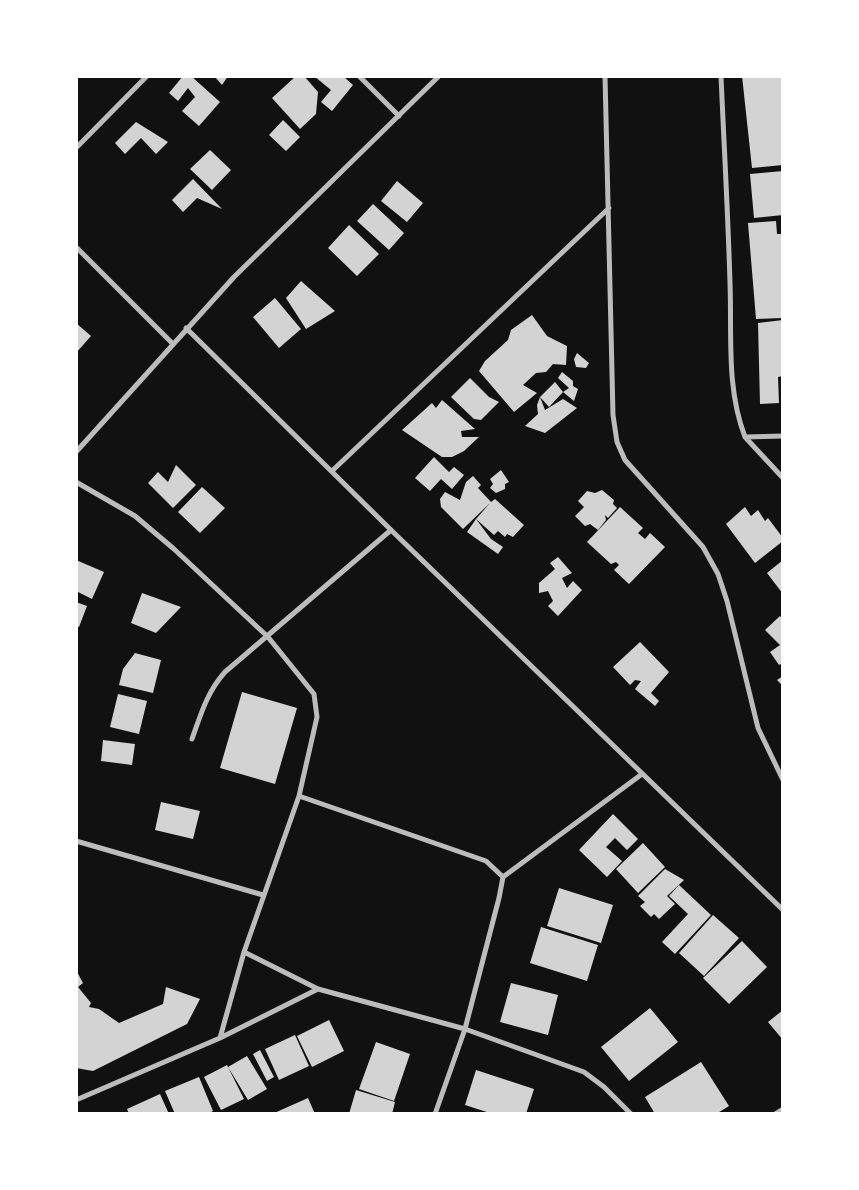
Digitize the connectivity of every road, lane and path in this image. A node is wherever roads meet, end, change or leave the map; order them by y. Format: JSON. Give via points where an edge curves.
{"nodes":[{"id":1,"x":146,"y":76,"type":"edge"},
{"id":2,"x":359,"y":76,"type":"edge"},
{"id":3,"x":439,"y":76,"type":"edge"},
{"id":4,"x":605,"y":76,"type":"edge"},
{"id":5,"x":721,"y":76,"type":"edge"},
{"id":6,"x":399,"y":116,"type":"junction"},
{"id":7,"x":76,"y":148,"type":"edge"},
{"id":8,"x":609,"y":208,"type":"junction"},
{"id":9,"x":76,"y":247,"type":"edge"},
{"id":10,"x":186,"y":328,"type":"junction"},
{"id":11,"x":172,"y":343,"type":"junction"},
{"id":12,"x":783,"y":436,"type":"edge"},
{"id":13,"x":746,"y":437,"type":"junction"},
{"id":14,"x":76,"y":452,"type":"edge"},
{"id":15,"x":332,"y":471,"type":"junction"},
{"id":16,"x":783,"y":478,"type":"edge"},
{"id":17,"x":76,"y":482,"type":"edge"},
{"id":18,"x":391,"y":530,"type":"junction"},
{"id":19,"x":268,"y":637,"type":"junction"},
{"id":20,"x":192,"y":739,"type":"dead end"},
{"id":21,"x":642,"y":774,"type":"junction"},
{"id":22,"x":783,"y":780,"type":"edge"},
{"id":23,"x":299,"y":796,"type":"junction"},
{"id":24,"x":76,"y":842,"type":"edge"},
{"id":25,"x":502,"y":877,"type":"junction"},
{"id":26,"x":263,"y":895,"type":"junction"},
{"id":27,"x":783,"y":910,"type":"edge"},
{"id":28,"x":244,"y":952,"type":"junction"},
{"id":29,"x":318,"y":989,"type":"junction"},
{"id":30,"x":465,"y":1029,"type":"junction"},
{"id":31,"x":220,"y":1038,"type":"junction"},
{"id":32,"x":76,"y":1100,"type":"edge"},
{"id":33,"x":783,"y":1109,"type":"edge"},
{"id":34,"x":435,"y":1114,"type":"edge"},
{"id":35,"x":631,"y":1114,"type":"edge"},
{"id":36,"x":774,"y":1114,"type":"edge"}],
"edges":[{"from":1,"to":7,"type":"street"},
{"from":2,"to":6,"type":"street"},
{"from":3,"to":6,"type":"street"},
{"from":4,"to":8,"type":"street"},
{"from":5,"to":13,"type":"street","via":[[733,391],[737,417]]},
{"from":6,"to":10,"type":"street"},
{"from":8,"to":15,"type":"street"},
{"from":8,"to":22,"type":"street","via":[[613,415],[617,442],[625,460],[702,548],[718,574],[758,728]]},
{"from":9,"to":11,"type":"street"},
{"from":10,"to":11,"type":"street"},
{"from":10,"to":15,"type":"street"},
{"from":11,"to":14,"type":"street"},
{"from":12,"to":13,"type":"street"},
{"from":13,"to":16,"type":"street"},
{"from":15,"to":18,"type":"street"},
{"from":17,"to":19,"type":"street","via":[[135,516]]},
{"from":18,"to":19,"type":"street"},
{"from":18,"to":21,"type":"street"},
{"from":19,"to":20,"type":"street","via":[[212,686]]},
{"from":19,"to":23,"type":"street","via":[[314,694],[317,705]]},
{"from":21,"to":25,"type":"street"},
{"from":21,"to":27,"type":"street"},
{"from":23,"to":25,"type":"street","via":[[486,861]]},
{"from":23,"to":26,"type":"street"},
{"from":24,"to":26,"type":"street"},
{"from":25,"to":30,"type":"street"},
{"from":26,"to":28,"type":"street"},
{"from":28,"to":29,"type":"street"},
{"from":28,"to":31,"type":"street"},
{"from":29,"to":30,"type":"street"},
{"from":29,"to":31,"type":"street"},
{"from":30,"to":34,"type":"street"},
{"from":30,"to":35,"type":"street","via":[[584,1072]]},
{"from":31,"to":32,"type":"street"},
{"from":33,"to":36,"type":"street"}]}
